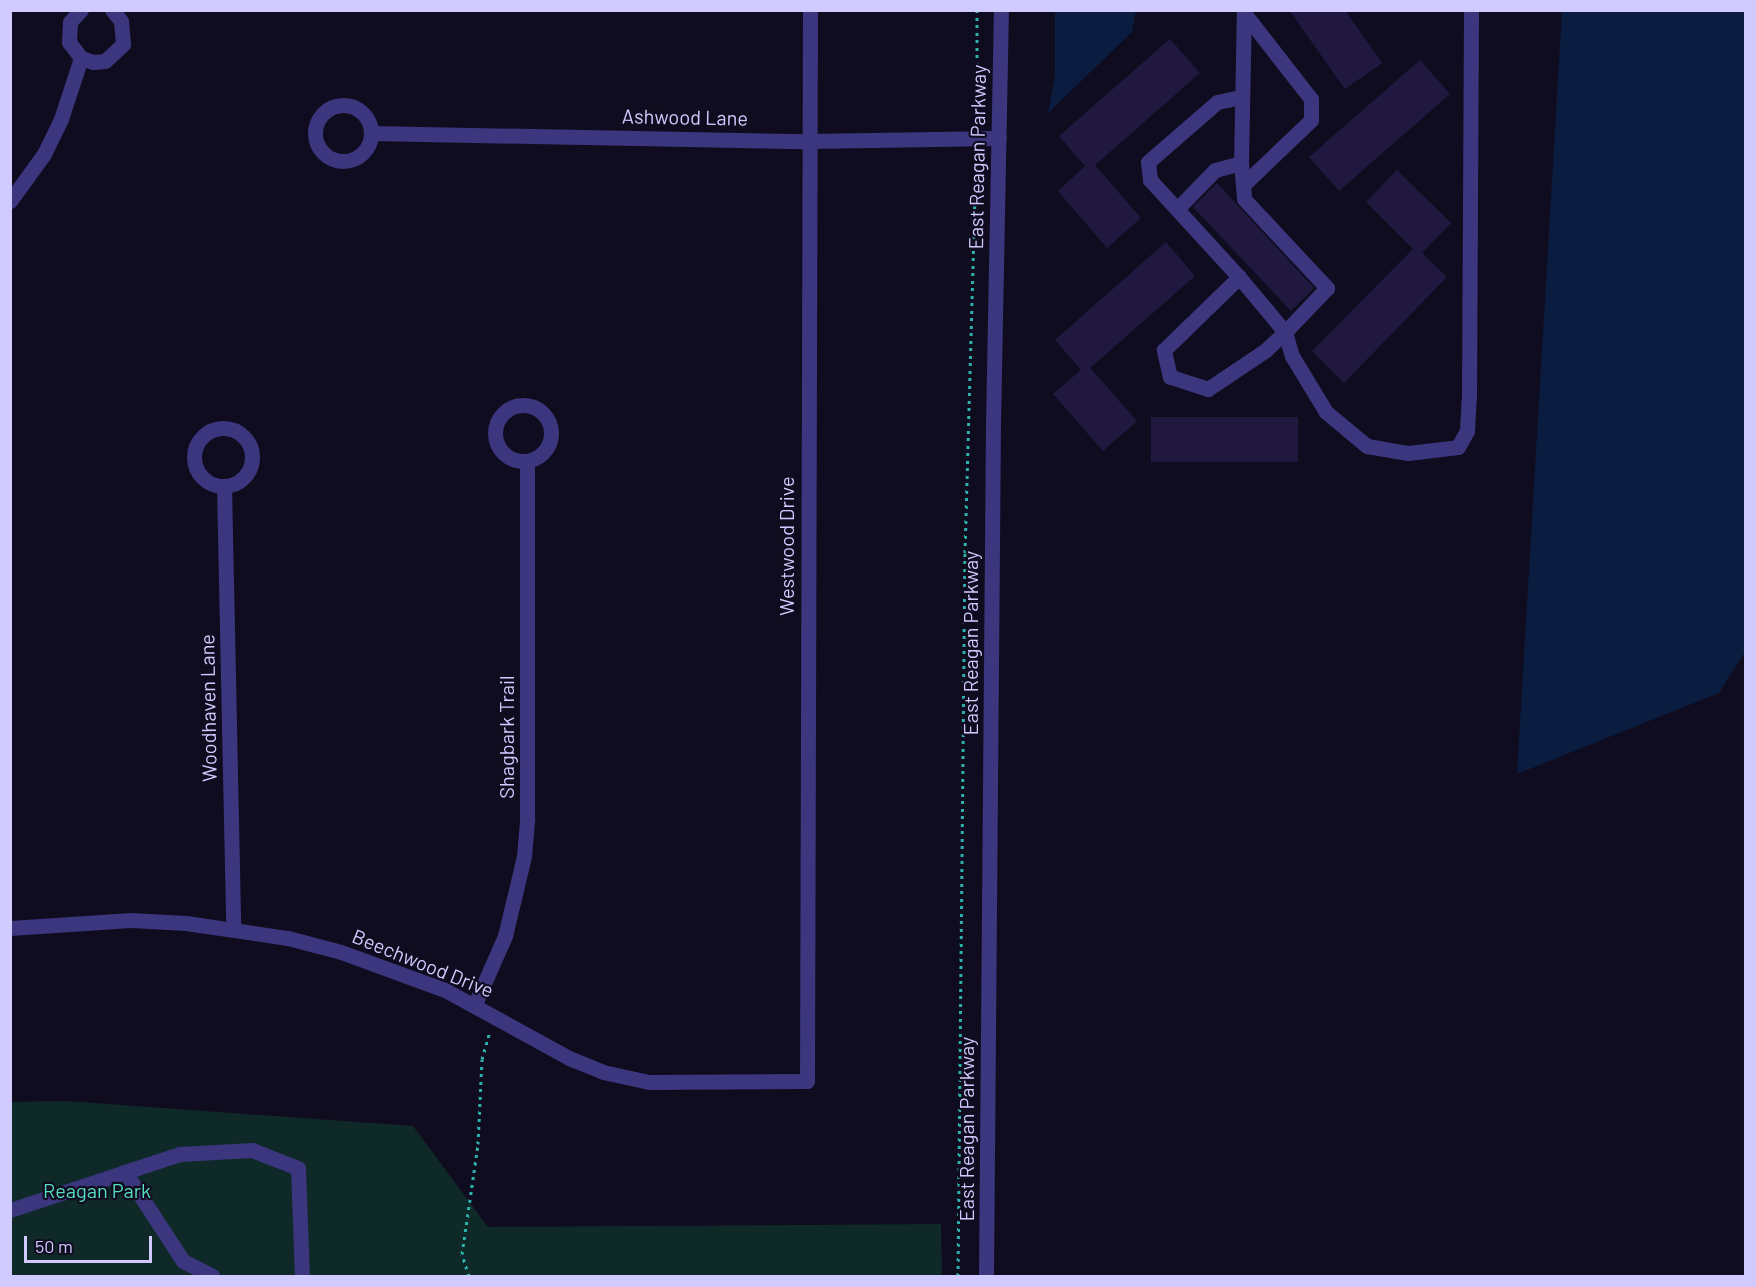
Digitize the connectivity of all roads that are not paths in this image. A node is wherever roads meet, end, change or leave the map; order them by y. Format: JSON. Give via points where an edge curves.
{"nodes":[{"id":1,"x":81,"y":10,"type":"edge"},
{"id":2,"x":112,"y":10,"type":"edge"},
{"id":3,"x":810,"y":10,"type":"edge"},
{"id":4,"x":1001,"y":10,"type":"edge"},
{"id":5,"x":1471,"y":10,"type":"edge"},
{"id":6,"x":1245,"y":12,"type":"edge"},
{"id":7,"x":81,"y":58,"type":"junction"},
{"id":8,"x":1241,"y":97,"type":"junction"},
{"id":9,"x":371,"y":133,"type":"dead end"},
{"id":10,"x":999,"y":138,"type":"junction"},
{"id":11,"x":807,"y":141,"type":"junction"},
{"id":12,"x":1241,"y":163,"type":"junction"},
{"id":13,"x":1243,"y":184,"type":"junction"},
{"id":14,"x":10,"y":201,"type":"edge"},
{"id":15,"x":1177,"y":209,"type":"junction"},
{"id":16,"x":1239,"y":278,"type":"junction"},
{"id":17,"x":1285,"y":332,"type":"junction"},
{"id":18,"x":527,"y":461,"type":"dead end"},
{"id":19,"x":224,"y":486,"type":"dead end"},
{"id":20,"x":10,"y":928,"type":"edge"},
{"id":21,"x":233,"y":928,"type":"junction"},
{"id":22,"x":475,"y":1004,"type":"junction"},
{"id":23,"x":807,"y":1081,"type":"joint"},
{"id":24,"x":125,"y":1172,"type":"junction"},
{"id":25,"x":10,"y":1210,"type":"edge"},
{"id":26,"x":212,"y":1276,"type":"edge"},
{"id":27,"x":302,"y":1276,"type":"edge"},
{"id":28,"x":986,"y":1276,"type":"edge"}],
"edges":[{"from":1,"to":7,"type":"street","via":[[68,32],[74,51]]},
{"from":2,"to":7,"type":"street","via":[[124,31],[119,49],[105,61]]},
{"from":3,"to":11,"type":"street","name":"Westwood Drive"},
{"from":4,"to":10,"type":"street","name":"East Reagan Parkway"},
{"from":5,"to":17,"type":"street","via":[[1469,398],[1467,431],[1458,447],[1408,453],[1367,446],[1326,412],[1292,356]]},
{"from":6,"to":8,"type":"street"},
{"from":6,"to":13,"type":"street","via":[[1311,99],[1311,120]]},
{"from":7,"to":14,"type":"street","via":[[61,119],[44,154]]},
{"from":8,"to":12,"type":"street"},
{"from":8,"to":15,"type":"street","via":[[1217,102],[1148,162],[1150,180]]},
{"from":9,"to":11,"type":"street","name":"Ashwood Lane"},
{"from":10,"to":11,"type":"street","name":"Ashwood Lane"},
{"from":10,"to":28,"type":"street","name":"East Reagan Parkway"},
{"from":11,"to":23,"type":"street","name":"Westwood Drive"},
{"from":12,"to":13,"type":"street"},
{"from":12,"to":15,"type":"street","via":[[1215,170]]},
{"from":13,"to":17,"type":"street","via":[[1245,199],[1327,288]]},
{"from":15,"to":16,"type":"street"},
{"from":16,"to":17,"type":"street"},
{"from":16,"to":17,"type":"street","via":[[1164,350],[1170,377],[1208,389],[1266,350]]},
{"from":18,"to":22,"type":"street","name":"Shagbark Trail","via":[[525,837],[516,900]]},
{"from":19,"to":21,"type":"street","name":"Woodhaven Lane"},
{"from":20,"to":21,"type":"street","name":"Beechwood Drive","via":[[131,920]]},
{"from":21,"to":22,"type":"street","name":"Beechwood Drive","via":[[341,952],[394,969]]},
{"from":22,"to":23,"type":"street","name":"Beechwood Drive","via":[[569,1058],[639,1080]]},
{"from":24,"to":25,"type":"street"},
{"from":24,"to":26,"type":"street","via":[[183,1261]]},
{"from":24,"to":27,"type":"street","via":[[180,1154],[252,1150],[298,1168]]}]}
